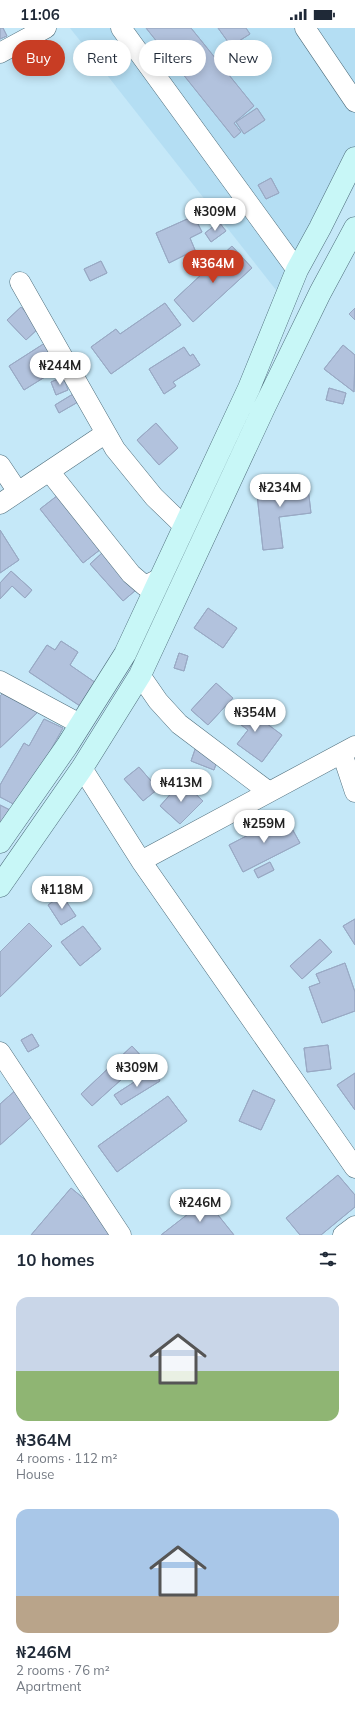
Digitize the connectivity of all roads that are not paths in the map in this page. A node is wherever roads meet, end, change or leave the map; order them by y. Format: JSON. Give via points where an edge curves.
{"nodes":[{"id":1,"x":46,"y":28,"type":"edge"},
{"id":2,"x":121,"y":28,"type":"edge"},
{"id":3,"x":305,"y":28,"type":"edge"},
{"id":4,"x":0,"y":53,"type":"edge"},
{"id":5,"x":355,"y":102,"type":"edge"},
{"id":6,"x":355,"y":158,"type":"edge"},
{"id":7,"x":355,"y":228,"type":"edge"},
{"id":8,"x":297,"y":270,"type":"junction"},
{"id":9,"x":20,"y":282,"type":"dead end"},
{"id":10,"x":106,"y":433,"type":"junction"},
{"id":11,"x":0,"y":465,"type":"edge"},
{"id":12,"x":49,"y":471,"type":"junction"},
{"id":13,"x":18,"y":492,"type":"junction"},
{"id":14,"x":0,"y":504,"type":"edge"},
{"id":15,"x":184,"y":526,"type":"junction"},
{"id":16,"x":159,"y":579,"type":"junction"},
{"id":17,"x":140,"y":675,"type":"junction"},
{"id":18,"x":0,"y":681,"type":"edge"},
{"id":19,"x":80,"y":724,"type":"junction"},
{"id":20,"x":348,"y":749,"type":"edge"},
{"id":21,"x":82,"y":768,"type":"junction"},
{"id":22,"x":269,"y":792,"type":"junction"},
{"id":23,"x":355,"y":792,"type":"edge"},
{"id":24,"x":0,"y":842,"type":"edge"},
{"id":25,"x":141,"y":861,"type":"junction"},
{"id":26,"x":0,"y":886,"type":"edge"},
{"id":27,"x":0,"y":1052,"type":"edge"},
{"id":28,"x":355,"y":1168,"type":"edge"},
{"id":29,"x":355,"y":1226,"type":"edge"},
{"id":30,"x":121,"y":1235,"type":"edge"},
{"id":31,"x":343,"y":1235,"type":"edge"}],
"edges":[{"from":1,"to":4,"type":"street"},
{"from":2,"to":8,"type":"street"},
{"from":3,"to":5,"type":"street"},
{"from":6,"to":8,"type":"main road"},
{"from":7,"to":17,"type":"main road","via":[[320,292]]},
{"from":8,"to":15,"type":"main road","via":[[249,388]]},
{"from":9,"to":10,"type":"street"},
{"from":10,"to":12,"type":"street"},
{"from":10,"to":15,"type":"street","via":[[115,449],[154,497]]},
{"from":11,"to":13,"type":"street"},
{"from":12,"to":13,"type":"street"},
{"from":12,"to":16,"type":"street","via":[[131,574],[145,586]]},
{"from":13,"to":14,"type":"street"},
{"from":15,"to":16,"type":"main road"},
{"from":16,"to":19,"type":"main road","via":[[125,654]]},
{"from":17,"to":21,"type":"main road"},
{"from":17,"to":22,"type":"street","via":[[158,701],[179,724]]},
{"from":18,"to":19,"type":"street"},
{"from":19,"to":24,"type":"main road"},
{"from":20,"to":22,"type":"street"},
{"from":20,"to":23,"type":"street"},
{"from":21,"to":25,"type":"street"},
{"from":21,"to":26,"type":"main road"},
{"from":22,"to":25,"type":"street"},
{"from":25,"to":28,"type":"street"},
{"from":27,"to":30,"type":"street"},
{"from":29,"to":31,"type":"street"}]}
